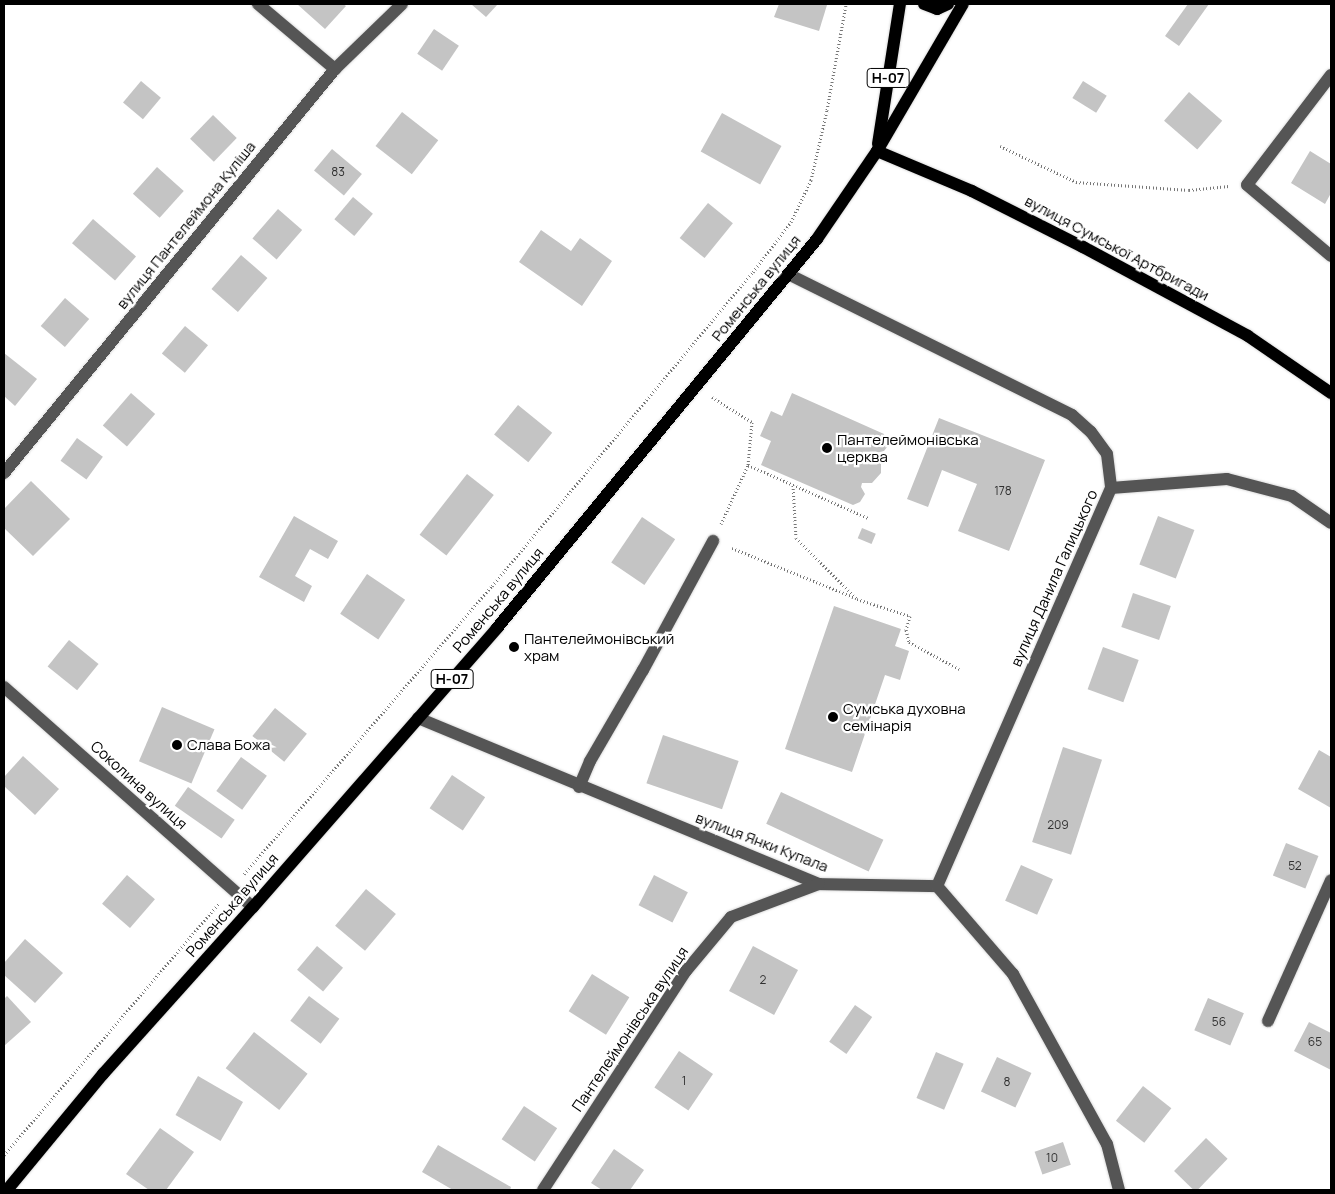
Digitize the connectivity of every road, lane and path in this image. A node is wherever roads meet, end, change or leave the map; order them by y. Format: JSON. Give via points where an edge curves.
{"nodes":[{"id":1,"x":258,"y":4,"type":"edge"},
{"id":2,"x":402,"y":4,"type":"edge"},
{"id":3,"x":846,"y":4,"type":"edge"},
{"id":4,"x":900,"y":4,"type":"edge"},
{"id":5,"x":924,"y":4,"type":"edge"},
{"id":6,"x":948,"y":4,"type":"edge"},
{"id":7,"x":963,"y":4,"type":"edge"},
{"id":8,"x":335,"y":69,"type":"junction"},
{"id":9,"x":1331,"y":76,"type":"edge"},
{"id":10,"x":1000,"y":146,"type":"dead end"},
{"id":11,"x":877,"y":151,"type":"junction"},
{"id":12,"x":1247,"y":184,"type":"junction"},
{"id":13,"x":1331,"y":256,"type":"edge"},
{"id":14,"x":788,"y":274,"type":"junction"},
{"id":15,"x":1331,"y":393,"type":"edge"},
{"id":16,"x":710,"y":394,"type":"dead end"},
{"id":17,"x":748,"y":465,"type":"junction"},
{"id":18,"x":4,"y":473,"type":"edge"},
{"id":19,"x":793,"y":485,"type":"junction"},
{"id":20,"x":1111,"y":488,"type":"junction"},
{"id":21,"x":868,"y":518,"type":"dead end"},
{"id":22,"x":1331,"y":523,"type":"edge"},
{"id":23,"x":713,"y":540,"type":"junction"},
{"id":24,"x":857,"y":599,"type":"junction"},
{"id":25,"x":959,"y":669,"type":"dead end"},
{"id":26,"x":4,"y":687,"type":"edge"},
{"id":27,"x":418,"y":718,"type":"junction"},
{"id":28,"x":578,"y":787,"type":"junction"},
{"id":29,"x":1331,"y":880,"type":"edge"},
{"id":30,"x":819,"y":884,"type":"junction"},
{"id":31,"x":937,"y":886,"type":"junction"},
{"id":32,"x":231,"y":889,"type":"junction"},
{"id":33,"x":253,"y":908,"type":"junction"},
{"id":34,"x":1268,"y":1021,"type":"dead end"},
{"id":35,"x":4,"y":1156,"type":"edge"},
{"id":36,"x":7,"y":1190,"type":"edge"},
{"id":37,"x":543,"y":1190,"type":"edge"},
{"id":38,"x":1119,"y":1190,"type":"edge"}],
"edges":[{"from":1,"to":8,"type":"street"},
{"from":2,"to":8,"type":"street","name":"вулиця Пантелеймона Куліша"},
{"from":3,"to":32,"type":"path","via":[[811,180],[791,222],[492,586]]},
{"from":4,"to":11,"type":"main road","number":"Н-07"},
{"from":5,"to":6,"type":"main road","via":[[937,9]]},
{"from":7,"to":11,"type":"main road","name":"Роменська вулиця"},
{"from":8,"to":18,"type":"street","name":"вулиця Пантелеймона Куліша"},
{"from":9,"to":12,"type":"street"},
{"from":10,"to":12,"type":"path","via":[[1076,182],[1189,190]]},
{"from":11,"to":14,"type":"main road","name":"Роменська вулиця","number":"Н-07","via":[[817,239]]},
{"from":11,"to":15,"type":"main road","name":"вулиця Сумської Артбригади","via":[[972,191],[1083,247],[1248,336]]},
{"from":12,"to":13,"type":"street"},
{"from":14,"to":20,"type":"street","name":"вулиця Данила Галицького","via":[[1072,415],[1091,432],[1107,454]]},
{"from":14,"to":27,"type":"main road","name":"Роменська вулиця","number":"Н-07","via":[[503,621]]},
{"from":16,"to":17,"type":"path","via":[[752,422]]},
{"from":17,"to":19,"type":"path"},
{"from":17,"to":23,"type":"path"},
{"from":19,"to":21,"type":"path"},
{"from":19,"to":24,"type":"path","via":[[796,538]]},
{"from":20,"to":22,"type":"street","via":[[1227,479],[1292,496]]},
{"from":20,"to":31,"type":"street","name":"вулиця Данила Галицького"},
{"from":23,"to":24,"type":"path"},
{"from":23,"to":28,"type":"street"},
{"from":24,"to":25,"type":"path","via":[[910,616],[906,630],[909,642]]},
{"from":26,"to":32,"type":"street","name":"Соколина вулиця"},
{"from":27,"to":28,"type":"street","name":"вулиця Янки Купала"},
{"from":27,"to":33,"type":"main road","name":"Роменська вулиця","number":"Н-07"},
{"from":28,"to":30,"type":"street","name":"вулиця Янки Купала"},
{"from":29,"to":34,"type":"street"},
{"from":30,"to":31,"type":"street","name":"вулиця Янки Купала"},
{"from":30,"to":37,"type":"street","name":"Пантелеймонівська вулиця","via":[[731,917],[686,971]]},
{"from":31,"to":38,"type":"street","via":[[1014,974],[1107,1144]]},
{"from":32,"to":33,"type":"street","name":"Соколина вулиця"},
{"from":32,"to":35,"type":"path"},
{"from":33,"to":36,"type":"main road","name":"Роменська вулиця","number":"Н-07","via":[[103,1074]]}]}
